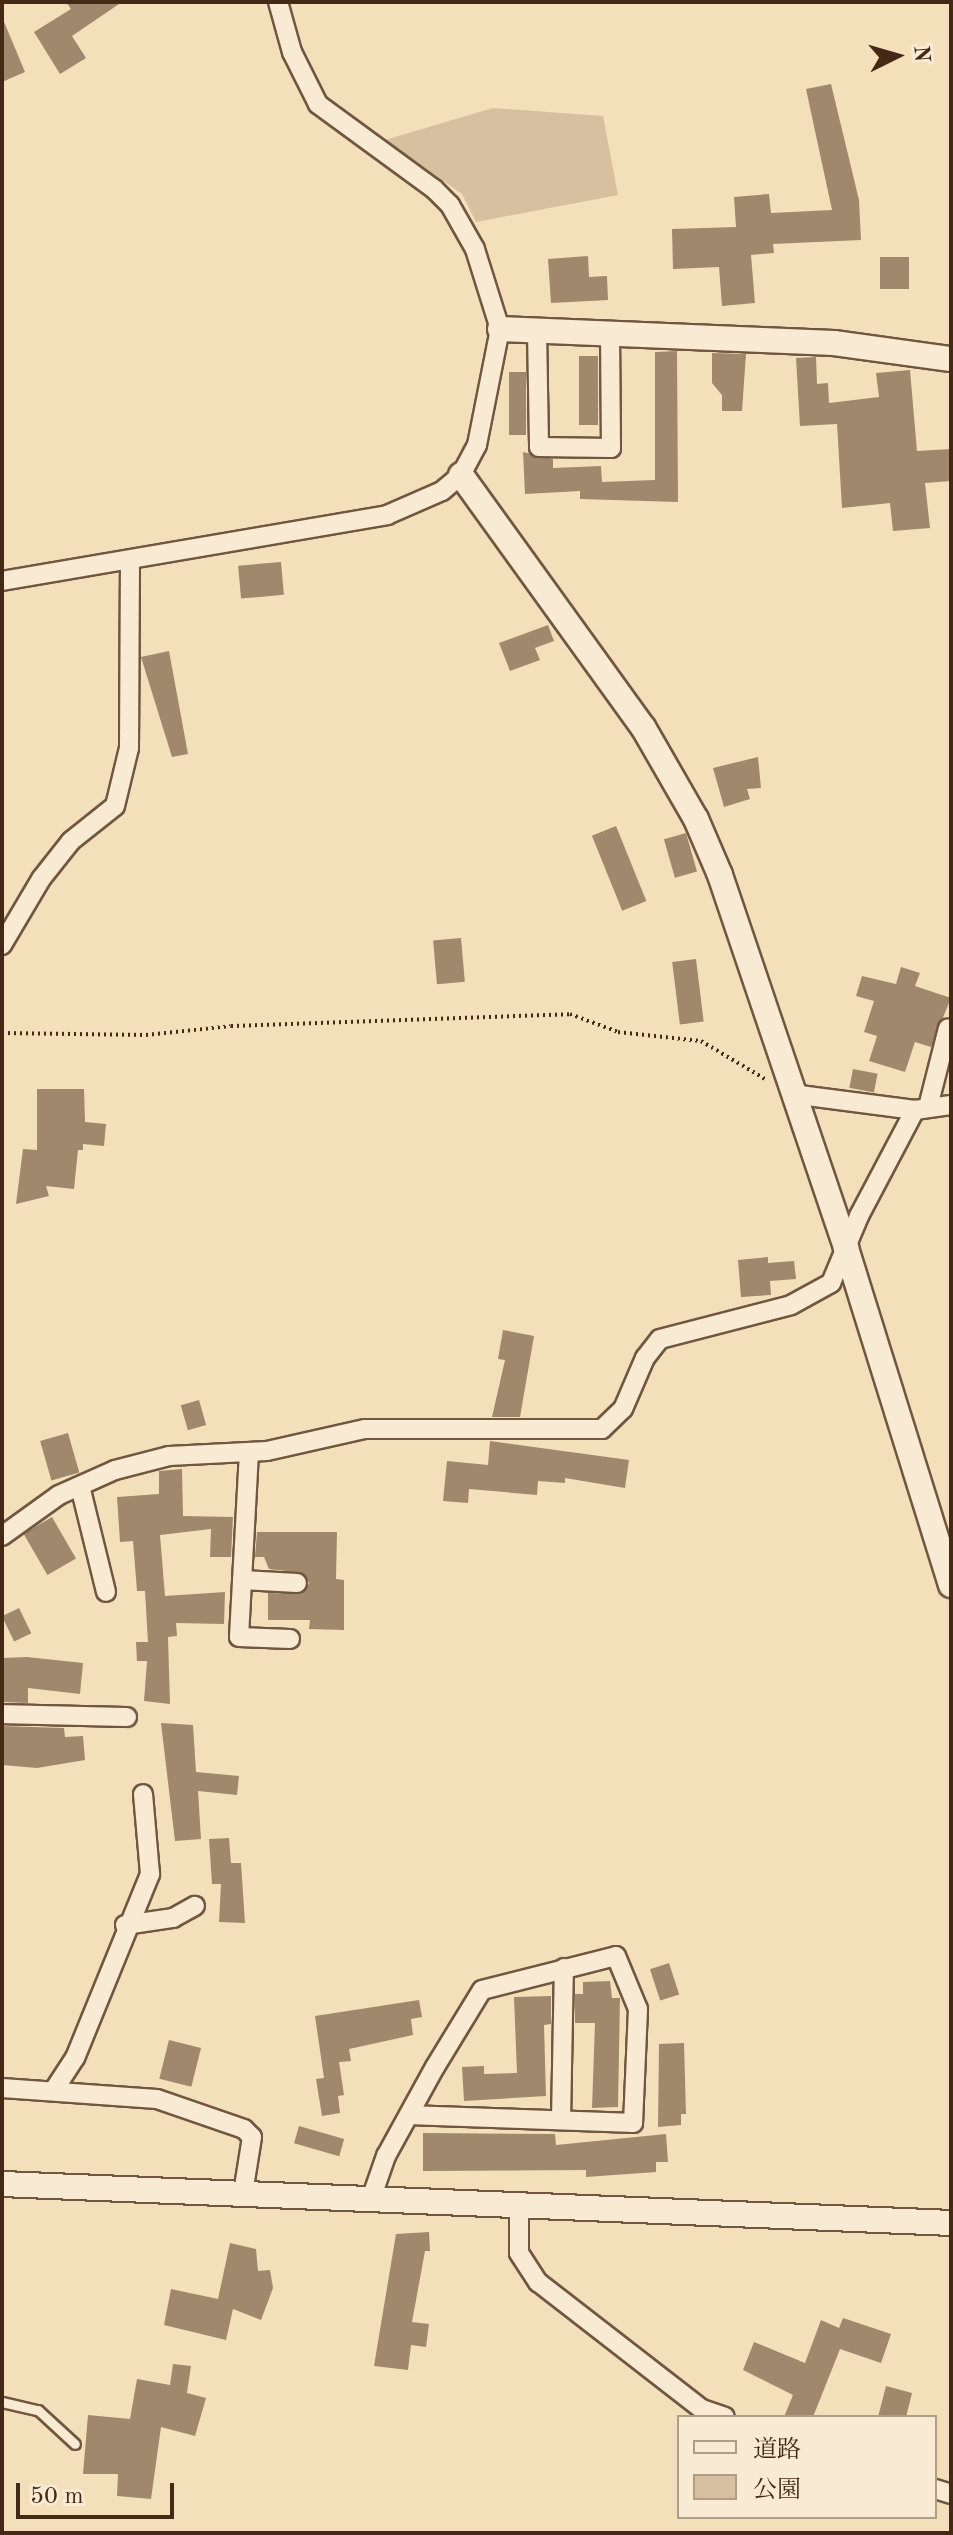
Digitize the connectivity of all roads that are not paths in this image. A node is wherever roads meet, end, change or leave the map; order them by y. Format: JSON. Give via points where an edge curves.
{"nodes":[{"id":1,"x":278,"y":2,"type":"edge"},
{"id":2,"x":500,"y":329,"type":"junction"},
{"id":3,"x":537,"y":330,"type":"junction"},
{"id":4,"x":610,"y":334,"type":"junction"},
{"id":5,"x":951,"y":359,"type":"edge"},
{"id":6,"x":461,"y":475,"type":"junction"},
{"id":7,"x":130,"y":561,"type":"junction"},
{"id":8,"x":2,"y":581,"type":"edge"},
{"id":9,"x":2,"y":945,"type":"edge"},
{"id":10,"x":948,"y":1028,"type":"dead end"},
{"id":11,"x":790,"y":1086,"type":"junction"},
{"id":12,"x":951,"y":1105,"type":"edge"},
{"id":13,"x":922,"y":1108,"type":"junction"},
{"id":14,"x":846,"y":1248,"type":"junction"},
{"id":15,"x":249,"y":1452,"type":"junction"},
{"id":16,"x":80,"y":1486,"type":"junction"},
{"id":17,"x":2,"y":1536,"type":"edge"},
{"id":18,"x":242,"y":1580,"type":"junction"},
{"id":19,"x":297,"y":1583,"type":"dead end"},
{"id":20,"x":951,"y":1585,"type":"edge"},
{"id":21,"x":106,"y":1592,"type":"dead end"},
{"id":22,"x":290,"y":1639,"type":"dead end"},
{"id":23,"x":2,"y":1714,"type":"edge"},
{"id":24,"x":127,"y":1717,"type":"dead end"},
{"id":25,"x":143,"y":1794,"type":"dead end"},
{"id":26,"x":195,"y":1906,"type":"dead end"},
{"id":27,"x":125,"y":1925,"type":"junction"},
{"id":28,"x":564,"y":1968,"type":"junction"},
{"id":29,"x":2,"y":2088,"type":"edge"},
{"id":30,"x":54,"y":2090,"type":"junction"},
{"id":31,"x":409,"y":2115,"type":"junction"},
{"id":32,"x":561,"y":2120,"type":"junction"},
{"id":33,"x":2,"y":2184,"type":"edge"},
{"id":34,"x":243,"y":2193,"type":"junction"},
{"id":35,"x":371,"y":2199,"type":"junction"},
{"id":36,"x":519,"y":2205,"type":"junction"},
{"id":37,"x":951,"y":2223,"type":"edge"},
{"id":38,"x":2,"y":2402,"type":"edge"},
{"id":39,"x":719,"y":2415,"type":"edge"},
{"id":40,"x":75,"y":2444,"type":"dead end"}],
"edges":[{"from":1,"to":2,"type":"street","via":[[292,52],[318,104],[434,189],[458,216],[475,249]]},
{"from":2,"to":3,"type":"street"},
{"from":2,"to":6,"type":"street","via":[[477,445]]},
{"from":3,"to":4,"type":"street"},
{"from":3,"to":4,"type":"street","via":[[539,447],[611,448]]},
{"from":4,"to":5,"type":"street","via":[[834,343]]},
{"from":6,"to":7,"type":"street","via":[[442,491],[387,515]]},
{"from":6,"to":11,"type":"street","via":[[643,727],[684,798],[720,875]]},
{"from":7,"to":8,"type":"street"},
{"from":7,"to":9,"type":"street","via":[[129,748],[115,806],[71,841]]},
{"from":10,"to":13,"type":"street"},
{"from":11,"to":13,"type":"street"},
{"from":11,"to":14,"type":"street"},
{"from":12,"to":13,"type":"street"},
{"from":13,"to":14,"type":"street"},
{"from":14,"to":15,"type":"street","via":[[831,1283],[815,1294],[660,1339],[645,1358],[623,1409],[602,1429],[365,1429]]},
{"from":14,"to":20,"type":"street"},
{"from":15,"to":16,"type":"street","via":[[152,1459]]},
{"from":15,"to":18,"type":"street"},
{"from":16,"to":17,"type":"street","via":[[42,1505]]},
{"from":16,"to":21,"type":"street"},
{"from":18,"to":19,"type":"street"},
{"from":18,"to":22,"type":"street","via":[[239,1637]]},
{"from":23,"to":24,"type":"street"},
{"from":25,"to":27,"type":"street","via":[[150,1874]]},
{"from":26,"to":27,"type":"street","via":[[173,1918]]},
{"from":27,"to":30,"type":"street","via":[[75,2058]]},
{"from":28,"to":31,"type":"street","via":[[482,1990]]},
{"from":28,"to":32,"type":"street"},
{"from":28,"to":32,"type":"street","via":[[616,1956],[638,2009],[633,2123]]},
{"from":29,"to":30,"type":"street"},
{"from":30,"to":34,"type":"street","via":[[157,2099],[244,2129],[252,2137]]},
{"from":31,"to":32,"type":"street"},
{"from":31,"to":35,"type":"street","via":[[386,2156]]},
{"from":33,"to":34,"type":"street"},
{"from":34,"to":35,"type":"street"},
{"from":35,"to":36,"type":"street"},
{"from":36,"to":37,"type":"street"},
{"from":36,"to":39,"type":"street","via":[[519,2253],[538,2282],[702,2409]]},
{"from":38,"to":40,"type":"lane","via":[[38,2410]]}]}
